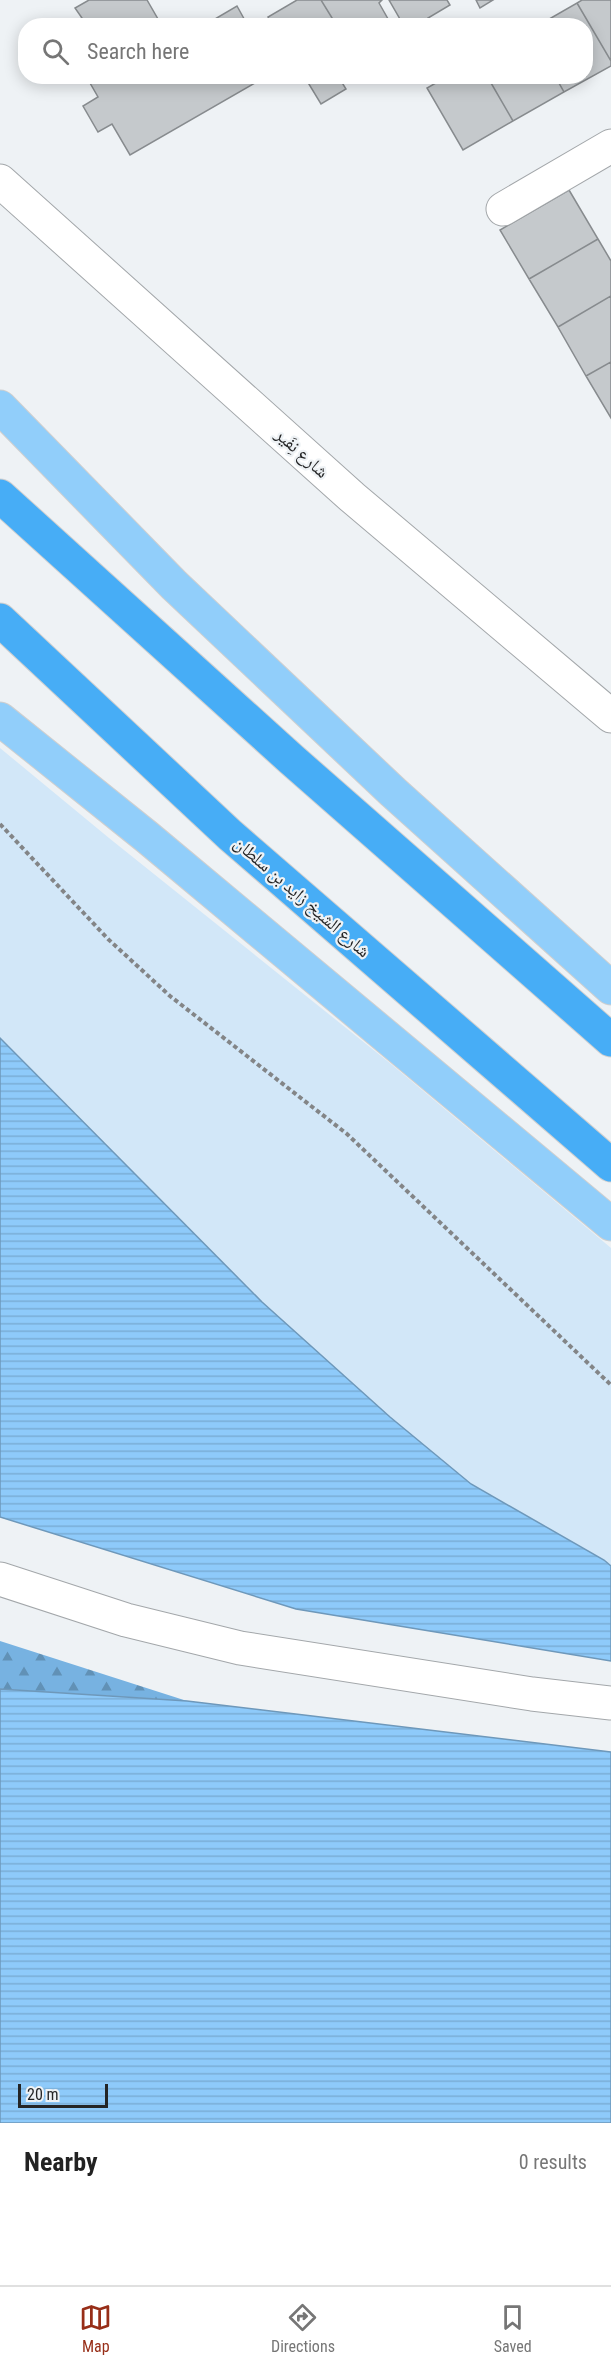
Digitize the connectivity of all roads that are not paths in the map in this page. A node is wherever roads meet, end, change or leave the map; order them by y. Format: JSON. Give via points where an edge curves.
{"nodes":[{"id":1,"x":610,"y":147,"type":"edge"},
{"id":2,"x":0,"y":181,"type":"edge"},
{"id":3,"x":503,"y":209,"type":"dead end"},
{"id":4,"x":0,"y":407,"type":"edge"},
{"id":5,"x":0,"y":496,"type":"edge"},
{"id":6,"x":0,"y":620,"type":"edge"},
{"id":7,"x":611,"y":716,"type":"edge"},
{"id":8,"x":0,"y":719,"type":"edge"},
{"id":9,"x":611,"y":988,"type":"edge"},
{"id":10,"x":611,"y":1040,"type":"edge"},
{"id":11,"x":611,"y":1165,"type":"edge"},
{"id":12,"x":611,"y":1224,"type":"edge"},
{"id":13,"x":0,"y":1579,"type":"edge"},
{"id":14,"x":611,"y":1703,"type":"edge"}],
"edges":[{"from":1,"to":3,"type":"street"},
{"from":2,"to":7,"type":"street","name":"شارع نِفَير","via":[[352,497]]},
{"from":4,"to":9,"type":"main road","via":[[174,585],[393,792]]},
{"from":5,"to":10,"type":"highway"},
{"from":6,"to":11,"type":"highway","name":"شارع الشيخ زايد بن سلطان","via":[[230,835]]},
{"from":8,"to":12,"type":"main road"},
{"from":13,"to":14,"type":"street","via":[[126,1620],[240,1648]]}]}
